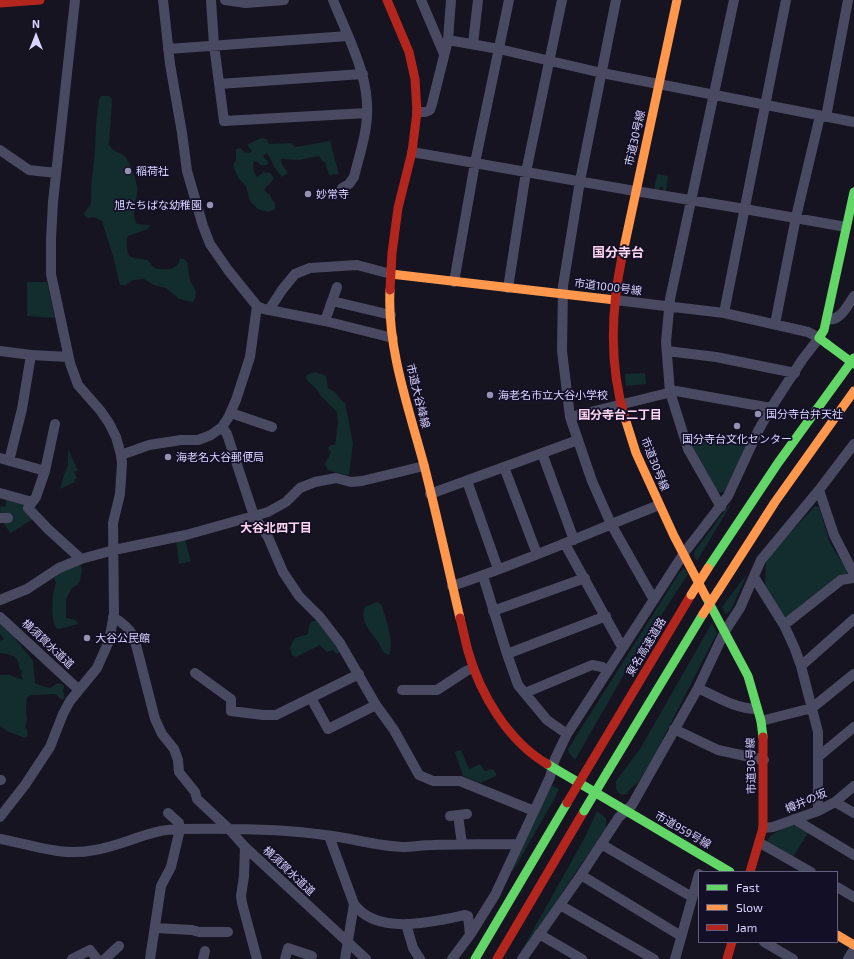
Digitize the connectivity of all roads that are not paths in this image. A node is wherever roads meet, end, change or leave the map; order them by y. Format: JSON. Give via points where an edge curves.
{"nodes":[{"id":1,"x":40,"y":0,"type":"edge"},
{"id":2,"x":75,"y":0,"type":"edge"},
{"id":3,"x":163,"y":0,"type":"edge"},
{"id":4,"x":211,"y":0,"type":"edge"},
{"id":5,"x":225,"y":0,"type":"edge"},
{"id":6,"x":284,"y":0,"type":"edge"},
{"id":7,"x":333,"y":0,"type":"edge"},
{"id":8,"x":387,"y":0,"type":"edge"},
{"id":9,"x":421,"y":0,"type":"edge"},
{"id":10,"x":451,"y":0,"type":"edge"},
{"id":11,"x":478,"y":0,"type":"edge"},
{"id":12,"x":509,"y":0,"type":"edge"},
{"id":13,"x":562,"y":0,"type":"edge"},
{"id":14,"x":616,"y":0,"type":"edge"},
{"id":15,"x":677,"y":0,"type":"edge"},
{"id":16,"x":734,"y":0,"type":"edge"},
{"id":17,"x":786,"y":0,"type":"edge"},
{"id":18,"x":848,"y":0,"type":"edge"},
{"id":19,"x":246,"y":2,"type":"edge"},
{"id":20,"x":0,"y":3,"type":"edge"},
{"id":21,"x":348,"y":36,"type":"junction"},
{"id":22,"x":448,"y":40,"type":"junction"},
{"id":23,"x":473,"y":44,"type":"junction"},
{"id":24,"x":214,"y":45,"type":"junction"},
{"id":25,"x":168,"y":49,"type":"junction"},
{"id":26,"x":499,"y":49,"type":"junction"},
{"id":27,"x":444,"y":54,"type":"junction"},
{"id":28,"x":550,"y":61,"type":"junction"},
{"id":29,"x":602,"y":73,"type":"junction"},
{"id":30,"x":362,"y":74,"type":"junction"},
{"id":31,"x":219,"y":84,"type":"junction"},
{"id":32,"x":660,"y":84,"type":"junction"},
{"id":33,"x":715,"y":95,"type":"junction"},
{"id":34,"x":766,"y":105,"type":"junction"},
{"id":35,"x":417,"y":112,"type":"junction"},
{"id":36,"x":367,"y":113,"type":"junction"},
{"id":37,"x":823,"y":116,"type":"junction"},
{"id":38,"x":854,"y":122,"type":"edge"},
{"id":39,"x":0,"y":150,"type":"edge"},
{"id":40,"x":412,"y":152,"type":"junction"},
{"id":41,"x":476,"y":163,"type":"junction"},
{"id":42,"x":526,"y":172,"type":"junction"},
{"id":43,"x":56,"y":173,"type":"junction"},
{"id":44,"x":580,"y":181,"type":"junction"},
{"id":45,"x":342,"y":188,"type":"dead end"},
{"id":46,"x":636,"y":191,"type":"junction"},
{"id":47,"x":854,"y":192,"type":"edge"},
{"id":48,"x":691,"y":200,"type":"junction"},
{"id":49,"x":744,"y":208,"type":"junction"},
{"id":50,"x":796,"y":217,"type":"junction"},
{"id":51,"x":846,"y":227,"type":"junction"},
{"id":52,"x":391,"y":274,"type":"junction"},
{"id":53,"x":454,"y":282,"type":"junction"},
{"id":54,"x":338,"y":287,"type":"dead end"},
{"id":55,"x":508,"y":288,"type":"junction"},
{"id":56,"x":562,"y":294,"type":"junction"},
{"id":57,"x":854,"y":296,"type":"edge"},
{"id":58,"x":615,"y":300,"type":"junction"},
{"id":59,"x":332,"y":301,"type":"junction"},
{"id":60,"x":257,"y":306,"type":"junction"},
{"id":61,"x":669,"y":306,"type":"junction"},
{"id":62,"x":269,"y":310,"type":"junction"},
{"id":63,"x":724,"y":313,"type":"junction"},
{"id":64,"x":391,"y":315,"type":"junction"},
{"id":65,"x":827,"y":319,"type":"junction"},
{"id":66,"x":325,"y":321,"type":"junction"},
{"id":67,"x":775,"y":324,"type":"junction"},
{"id":68,"x":393,"y":338,"type":"junction"},
{"id":69,"x":823,"y":341,"type":"junction"},
{"id":70,"x":0,"y":351,"type":"edge"},
{"id":71,"x":667,"y":351,"type":"junction"},
{"id":72,"x":31,"y":355,"type":"junction"},
{"id":73,"x":68,"y":357,"type":"junction"},
{"id":74,"x":854,"y":358,"type":"edge"},
{"id":75,"x":854,"y":364,"type":"edge"},
{"id":76,"x":795,"y":373,"type":"junction"},
{"id":77,"x":854,"y":391,"type":"edge"},
{"id":78,"x":670,"y":392,"type":"junction"},
{"id":79,"x":621,"y":404,"type":"junction"},
{"id":80,"x":771,"y":408,"type":"junction"},
{"id":81,"x":231,"y":413,"type":"junction"},
{"id":82,"x":570,"y":417,"type":"junction"},
{"id":83,"x":55,"y":424,"type":"dead end"},
{"id":84,"x":222,"y":427,"type":"junction"},
{"id":85,"x":272,"y":427,"type":"dead end"},
{"id":86,"x":578,"y":440,"type":"junction"},
{"id":87,"x":854,"y":445,"type":"edge"},
{"id":88,"x":542,"y":453,"type":"junction"},
{"id":89,"x":121,"y":455,"type":"junction"},
{"id":90,"x":5,"y":459,"type":"edge"},
{"id":91,"x":424,"y":466,"type":"junction"},
{"id":92,"x":504,"y":466,"type":"junction"},
{"id":93,"x":45,"y":471,"type":"junction"},
{"id":94,"x":467,"y":481,"type":"junction"},
{"id":95,"x":819,"y":490,"type":"junction"},
{"id":96,"x":0,"y":493,"type":"edge"},
{"id":97,"x":430,"y":494,"type":"junction"},
{"id":98,"x":32,"y":502,"type":"junction"},
{"id":99,"x":659,"y":504,"type":"junction"},
{"id":100,"x":720,"y":507,"type":"junction"},
{"id":101,"x":254,"y":516,"type":"junction"},
{"id":102,"x":611,"y":524,"type":"junction"},
{"id":103,"x":569,"y":542,"type":"junction"},
{"id":104,"x":114,"y":550,"type":"junction"},
{"id":105,"x":684,"y":553,"type":"junction"},
{"id":106,"x":537,"y":554,"type":"junction"},
{"id":107,"x":81,"y":559,"type":"junction"},
{"id":108,"x":498,"y":570,"type":"junction"},
{"id":109,"x":854,"y":574,"type":"edge"},
{"id":110,"x":483,"y":576,"type":"junction"},
{"id":111,"x":754,"y":577,"type":"junction"},
{"id":112,"x":585,"y":578,"type":"junction"},
{"id":113,"x":854,"y":578,"type":"edge"},
{"id":114,"x":452,"y":586,"type":"junction"},
{"id":115,"x":0,"y":600,"type":"edge"},
{"id":116,"x":654,"y":600,"type":"junction"},
{"id":117,"x":493,"y":611,"type":"junction"},
{"id":118,"x":606,"y":616,"type":"junction"},
{"id":119,"x":0,"y":617,"type":"edge"},
{"id":120,"x":114,"y":617,"type":"junction"},
{"id":121,"x":854,"y":619,"type":"edge"},
{"id":122,"x":784,"y":624,"type":"junction"},
{"id":123,"x":725,"y":631,"type":"junction"},
{"id":124,"x":622,"y":647,"type":"junction"},
{"id":125,"x":507,"y":654,"type":"junction"},
{"id":126,"x":801,"y":666,"type":"junction"},
{"id":127,"x":473,"y":668,"type":"junction"},
{"id":128,"x":608,"y":671,"type":"junction"},
{"id":129,"x":195,"y":673,"type":"dead end"},
{"id":130,"x":359,"y":674,"type":"junction"},
{"id":131,"x":854,"y":674,"type":"edge"},
{"id":132,"x":698,"y":688,"type":"junction"},
{"id":133,"x":79,"y":690,"type":"junction"},
{"id":134,"x":402,"y":690,"type":"dead end"},
{"id":135,"x":525,"y":692,"type":"junction"},
{"id":136,"x":311,"y":698,"type":"junction"},
{"id":137,"x":376,"y":705,"type":"junction"},
{"id":138,"x":812,"y":708,"type":"junction"},
{"id":139,"x":757,"y":709,"type":"junction"},
{"id":140,"x":761,"y":722,"type":"junction"},
{"id":141,"x":854,"y":727,"type":"edge"},
{"id":142,"x":674,"y":729,"type":"junction"},
{"id":143,"x":567,"y":734,"type":"junction"},
{"id":144,"x":818,"y":757,"type":"junction"},
{"id":145,"x":764,"y":760,"type":"junction"},
{"id":146,"x":552,"y":768,"type":"junction"},
{"id":147,"x":854,"y":786,"type":"edge"},
{"id":148,"x":835,"y":802,"type":"junction"},
{"id":149,"x":625,"y":810,"type":"junction"},
{"id":150,"x":534,"y":811,"type":"junction"},
{"id":151,"x":818,"y":811,"type":"junction"},
{"id":152,"x":168,"y":813,"type":"dead end"},
{"id":153,"x":854,"y":813,"type":"edge"},
{"id":154,"x":458,"y":815,"type":"dead end"},
{"id":155,"x":0,"y":817,"type":"edge"},
{"id":156,"x":794,"y":819,"type":"junction"},
{"id":157,"x":763,"y":828,"type":"junction"},
{"id":158,"x":180,"y":829,"type":"junction"},
{"id":159,"x":229,"y":829,"type":"junction"},
{"id":160,"x":329,"y":836,"type":"junction"},
{"id":161,"x":0,"y":839,"type":"edge"},
{"id":162,"x":760,"y":843,"type":"junction"},
{"id":163,"x":462,"y":844,"type":"junction"},
{"id":164,"x":518,"y":844,"type":"junction"},
{"id":165,"x":601,"y":844,"type":"junction"},
{"id":166,"x":245,"y":847,"type":"junction"},
{"id":167,"x":854,"y":855,"type":"edge"},
{"id":168,"x":704,"y":857,"type":"junction"},
{"id":169,"x":700,"y":871,"type":"edge"},
{"id":170,"x":728,"y":871,"type":"edge"},
{"id":171,"x":750,"y":871,"type":"edge"},
{"id":172,"x":809,"y":871,"type":"edge"},
{"id":173,"x":581,"y":875,"type":"junction"},
{"id":174,"x":698,"y":877,"type":"edge"},
{"id":175,"x":838,"y":888,"type":"edge"},
{"id":176,"x":854,"y":897,"type":"edge"},
{"id":177,"x":692,"y":898,"type":"junction"},
{"id":178,"x":354,"y":904,"type":"junction"},
{"id":179,"x":560,"y":905,"type":"junction"},
{"id":180,"x":406,"y":924,"type":"junction"},
{"id":181,"x":156,"y":928,"type":"junction"},
{"id":182,"x":228,"y":932,"type":"dead end"},
{"id":183,"x":539,"y":934,"type":"junction"},
{"id":184,"x":470,"y":935,"type":"junction"},
{"id":185,"x":681,"y":936,"type":"junction"},
{"id":186,"x":838,"y":936,"type":"edge"},
{"id":187,"x":347,"y":942,"type":"junction"},
{"id":188,"x":732,"y":943,"type":"edge"},
{"id":189,"x":766,"y":943,"type":"edge"},
{"id":190,"x":854,"y":945,"type":"edge"},
{"id":191,"x":119,"y":946,"type":"dead end"},
{"id":192,"x":854,"y":949,"type":"edge"},
{"id":193,"x":312,"y":956,"type":"dead end"},
{"id":194,"x":72,"y":959,"type":"edge"},
{"id":195,"x":97,"y":959,"type":"edge"},
{"id":196,"x":105,"y":959,"type":"edge"},
{"id":197,"x":150,"y":959,"type":"edge"},
{"id":198,"x":257,"y":959,"type":"edge"},
{"id":199,"x":285,"y":959,"type":"edge"},
{"id":200,"x":345,"y":959,"type":"edge"},
{"id":201,"x":366,"y":959,"type":"edge"},
{"id":202,"x":420,"y":959,"type":"edge"},
{"id":203,"x":452,"y":959,"type":"edge"},
{"id":204,"x":475,"y":959,"type":"edge"},
{"id":205,"x":497,"y":959,"type":"edge"},
{"id":206,"x":522,"y":959,"type":"edge"},
{"id":207,"x":582,"y":959,"type":"edge"},
{"id":208,"x":654,"y":959,"type":"edge"},
{"id":209,"x":675,"y":959,"type":"edge"},
{"id":210,"x":727,"y":959,"type":"edge"},
{"id":211,"x":793,"y":959,"type":"edge"},
{"id":212,"x":848,"y":959,"type":"edge"}],
"edges":[{"from":1,"to":20,"type":"main road"},
{"from":2,"to":43,"type":"street"},
{"from":3,"to":25,"type":"street"},
{"from":4,"to":24,"type":"street"},
{"from":5,"to":19,"type":"street"},
{"from":6,"to":19,"type":"street"},
{"from":7,"to":21,"type":"street"},
{"from":8,"to":35,"type":"main road","name":"市道大谷峰線","via":[[409,52],[415,79]]},
{"from":9,"to":27,"type":"street"},
{"from":10,"to":22,"type":"street"},
{"from":11,"to":23,"type":"street"},
{"from":12,"to":26,"type":"street"},
{"from":13,"to":28,"type":"street"},
{"from":14,"to":29,"type":"street"},
{"from":15,"to":32,"type":"main road","name":"市道30号線"},
{"from":16,"to":33,"type":"street"},
{"from":17,"to":34,"type":"street"},
{"from":18,"to":37,"type":"street"},
{"from":21,"to":24,"type":"street"},
{"from":21,"to":30,"type":"street"},
{"from":22,"to":23,"type":"street"},
{"from":22,"to":27,"type":"street"},
{"from":23,"to":26,"type":"street"},
{"from":24,"to":25,"type":"street"},
{"from":24,"to":31,"type":"street"},
{"from":25,"to":60,"type":"street","via":[[187,171],[203,226],[217,255]]},
{"from":26,"to":28,"type":"street"},
{"from":26,"to":41,"type":"street"},
{"from":27,"to":35,"type":"street","via":[[430,110]]},
{"from":28,"to":29,"type":"street"},
{"from":28,"to":42,"type":"street"},
{"from":29,"to":32,"type":"street"},
{"from":29,"to":44,"type":"street"},
{"from":30,"to":31,"type":"street"},
{"from":30,"to":36,"type":"street","via":[[367,96]]},
{"from":31,"to":36,"type":"street","via":[[224,121]]},
{"from":32,"to":33,"type":"street"},
{"from":32,"to":46,"type":"main road","name":"市道30号線"},
{"from":33,"to":34,"type":"street"},
{"from":33,"to":48,"type":"street"},
{"from":34,"to":37,"type":"street"},
{"from":34,"to":49,"type":"street"},
{"from":35,"to":40,"type":"main road","name":"市道大谷峰線"},
{"from":36,"to":45,"type":"street","via":[[367,125],[354,177]]},
{"from":37,"to":38,"type":"street"},
{"from":37,"to":50,"type":"street"},
{"from":39,"to":43,"type":"street","via":[[29,170]]},
{"from":40,"to":41,"type":"street"},
{"from":40,"to":52,"type":"main road","name":"市道大谷峰線","via":[[395,227]]},
{"from":41,"to":42,"type":"street"},
{"from":41,"to":53,"type":"street"},
{"from":42,"to":44,"type":"street"},
{"from":42,"to":55,"type":"street"},
{"from":43,"to":73,"type":"street","via":[[51,274]]},
{"from":44,"to":46,"type":"street"},
{"from":44,"to":56,"type":"street"},
{"from":46,"to":48,"type":"street"},
{"from":46,"to":58,"type":"main road","name":"市道30号線"},
{"from":47,"to":51,"type":"main road"},
{"from":48,"to":49,"type":"street"},
{"from":48,"to":61,"type":"street"},
{"from":49,"to":50,"type":"street"},
{"from":49,"to":63,"type":"street"},
{"from":50,"to":51,"type":"street"},
{"from":50,"to":67,"type":"street"},
{"from":51,"to":65,"type":"main road"},
{"from":52,"to":53,"type":"main road","name":"市道1000号線"},
{"from":52,"to":62,"type":"street","via":[[357,265],[310,268],[295,274]]},
{"from":52,"to":64,"type":"main road","name":"市道大谷峰線"},
{"from":53,"to":55,"type":"main road","name":"市道1000号線"},
{"from":54,"to":59,"type":"street"},
{"from":55,"to":56,"type":"main road","name":"市道1000号線"},
{"from":56,"to":58,"type":"main road","name":"市道1000号線"},
{"from":56,"to":82,"type":"street","via":[[562,351]]},
{"from":57,"to":65,"type":"street","via":[[837,318]]},
{"from":58,"to":61,"type":"street","name":"市道1000号線"},
{"from":58,"to":79,"type":"main road","name":"市道30号線","via":[[614,348]]},
{"from":59,"to":64,"type":"street"},
{"from":59,"to":66,"type":"street"},
{"from":60,"to":62,"type":"street"},
{"from":60,"to":81,"type":"street","via":[[250,357]]},
{"from":61,"to":63,"type":"street","name":"市道1000号線"},
{"from":61,"to":71,"type":"street"},
{"from":62,"to":66,"type":"street"},
{"from":63,"to":67,"type":"street","name":"市道1000号線"},
{"from":64,"to":68,"type":"main road","name":"市道大谷峰線"},
{"from":65,"to":69,"type":"main road"},
{"from":66,"to":68,"type":"street"},
{"from":67,"to":69,"type":"street","name":"市道1000号線","via":[[808,332]]},
{"from":68,"to":91,"type":"main road","name":"市道大谷峰線","via":[[401,383]]},
{"from":69,"to":75,"type":"main road","bridge":true},
{"from":69,"to":76,"type":"street","via":[[802,360]]},
{"from":70,"to":72,"type":"street"},
{"from":71,"to":76,"type":"street","via":[[716,356]]},
{"from":71,"to":78,"type":"street"},
{"from":72,"to":73,"type":"street"},
{"from":72,"to":90,"type":"street","via":[[22,409]]},
{"from":73,"to":89,"type":"street","via":[[78,385],[109,423]]},
{"from":74,"to":204,"type":"main road","name":"東名高速道路","bridge":true,"via":[[708,568]]},
{"from":76,"to":80,"type":"street"},
{"from":77,"to":205,"type":"main road","bridge":true,"via":[[775,502],[703,614]]},
{"from":78,"to":79,"type":"street"},
{"from":78,"to":80,"type":"street"},
{"from":78,"to":100,"type":"street","via":[[688,449]]},
{"from":79,"to":82,"type":"street"},
{"from":79,"to":99,"type":"main road","name":"市道30号線","via":[[636,453]]},
{"from":80,"to":100,"type":"street","via":[[728,496]]},
{"from":81,"to":84,"type":"street"},
{"from":81,"to":85,"type":"street"},
{"from":82,"to":86,"type":"street"},
{"from":83,"to":93,"type":"street"},
{"from":84,"to":89,"type":"street","via":[[212,435],[198,440],[181,440],[149,446]]},
{"from":84,"to":101,"type":"street","via":[[227,434]]},
{"from":86,"to":88,"type":"street"},
{"from":86,"to":102,"type":"street"},
{"from":87,"to":95,"type":"street"},
{"from":88,"to":92,"type":"street"},
{"from":88,"to":103,"type":"street"},
{"from":89,"to":104,"type":"street"},
{"from":90,"to":93,"type":"street"},
{"from":91,"to":97,"type":"main road","name":"市道大谷峰線"},
{"from":91,"to":101,"type":"street","via":[[362,481],[351,482],[336,478],[315,482],[300,488],[286,502]]},
{"from":92,"to":94,"type":"street"},
{"from":92,"to":106,"type":"street"},
{"from":93,"to":98,"type":"street"},
{"from":94,"to":97,"type":"street"},
{"from":94,"to":108,"type":"street"},
{"from":95,"to":109,"type":"street","via":[[834,535]]},
{"from":95,"to":111,"type":"street","via":[[761,560]]},
{"from":96,"to":98,"type":"street"},
{"from":97,"to":114,"type":"main road","name":"市道大谷峰線"},
{"from":98,"to":107,"type":"street","via":[[28,508]]},
{"from":99,"to":102,"type":"street"},
{"from":99,"to":105,"type":"main road","name":"市道30号線"},
{"from":100,"to":105,"type":"street"},
{"from":101,"to":104,"type":"street","via":[[186,535]]},
{"from":101,"to":130,"type":"street","via":[[268,537],[283,572],[299,596],[328,626]]},
{"from":102,"to":103,"type":"street"},
{"from":102,"to":116,"type":"street"},
{"from":103,"to":106,"type":"street"},
{"from":103,"to":112,"type":"street"},
{"from":104,"to":107,"type":"street"},
{"from":104,"to":120,"type":"street"},
{"from":105,"to":116,"type":"street"},
{"from":105,"to":123,"type":"main road","name":"市道30号線"},
{"from":106,"to":108,"type":"street"},
{"from":107,"to":115,"type":"street","via":[[59,568],[27,589]]},
{"from":108,"to":110,"type":"street"},
{"from":110,"to":114,"type":"street"},
{"from":110,"to":117,"type":"street"},
{"from":111,"to":122,"type":"street"},
{"from":111,"to":123,"type":"street","via":[[740,608]]},
{"from":112,"to":117,"type":"street"},
{"from":112,"to":118,"type":"street"},
{"from":113,"to":122,"type":"street","via":[[841,580]]},
{"from":114,"to":127,"type":"main road","name":"市道大谷峰線"},
{"from":116,"to":124,"type":"street"},
{"from":117,"to":125,"type":"street"},
{"from":118,"to":124,"type":"street"},
{"from":118,"to":125,"type":"street"},
{"from":119,"to":133,"type":"street","name":"横須賀水道道"},
{"from":120,"to":133,"type":"street","via":[[102,660]]},
{"from":120,"to":159,"type":"street","name":"横須賀水道道","via":[[121,621],[134,637],[155,719],[162,734],[174,749],[179,772],[195,792],[197,799]]},
{"from":121,"to":126,"type":"street"},
{"from":122,"to":126,"type":"street"},
{"from":123,"to":132,"type":"street"},
{"from":123,"to":139,"type":"main road","name":"市道30号線","via":[[748,676]]},
{"from":124,"to":128,"type":"street"},
{"from":125,"to":135,"type":"street","via":[[518,685]]},
{"from":126,"to":138,"type":"street"},
{"from":127,"to":134,"type":"street","via":[[437,690]]},
{"from":127,"to":146,"type":"main road","name":"市道大谷峰線","via":[[497,716],[514,737]]},
{"from":128,"to":135,"type":"street","via":[[592,664]]},
{"from":128,"to":143,"type":"street"},
{"from":129,"to":136,"type":"street","via":[[231,699],[231,711],[276,715]]},
{"from":130,"to":136,"type":"street"},
{"from":130,"to":137,"type":"street"},
{"from":131,"to":138,"type":"street"},
{"from":132,"to":139,"type":"street","via":[[731,704]]},
{"from":132,"to":142,"type":"street"},
{"from":133,"to":155,"type":"street","via":[[63,714],[50,747]]},
{"from":135,"to":143,"type":"street","via":[[547,720]]},
{"from":136,"to":137,"type":"street","via":[[328,729]]},
{"from":137,"to":150,"type":"street","via":[[394,730],[419,775],[433,781],[460,780]]},
{"from":138,"to":140,"type":"street"},
{"from":138,"to":144,"type":"street","via":[[818,732]]},
{"from":139,"to":140,"type":"main road","name":"市道30号線"},
{"from":140,"to":145,"type":"main road","name":"市道30号線"},
{"from":141,"to":144,"type":"street"},
{"from":142,"to":145,"type":"street","via":[[718,750]]},
{"from":142,"to":149,"type":"street","via":[[632,805]]},
{"from":143,"to":146,"type":"street"},
{"from":144,"to":151,"type":"street"},
{"from":145,"to":157,"type":"main road","name":"市道30号線"},
{"from":146,"to":149,"type":"main road","name":"市道959号線"},
{"from":146,"to":150,"type":"street"},
{"from":147,"to":148,"type":"street","name":"樽井の坂"},
{"from":148,"to":151,"type":"street","name":"樽井の坂"},
{"from":148,"to":153,"type":"street"},
{"from":149,"to":165,"type":"street"},
{"from":149,"to":168,"type":"main road","name":"市道959号線"},
{"from":150,"to":164,"type":"street"},
{"from":151,"to":156,"type":"street","name":"樽井の坂"},
{"from":152,"to":158,"type":"street","via":[[179,823]]},
{"from":154,"to":163,"type":"street"},
{"from":156,"to":157,"type":"street","name":"樽井の坂","via":[[774,827]]},
{"from":156,"to":167,"type":"street"},
{"from":157,"to":162,"type":"main road","name":"市道30号線"},
{"from":158,"to":159,"type":"street"},
{"from":158,"to":161,"type":"street","via":[[156,831],[95,850],[63,853]]},
{"from":158,"to":181,"type":"street","via":[[171,867],[161,886]]},
{"from":159,"to":160,"type":"street"},
{"from":159,"to":166,"type":"street","name":"横須賀水道道"},
{"from":160,"to":163,"type":"street","via":[[404,847]]},
{"from":160,"to":178,"type":"street"},
{"from":162,"to":171,"type":"main road","name":"市道30号線"},
{"from":162,"to":172,"type":"street"},
{"from":163,"to":164,"type":"street"},
{"from":164,"to":184,"type":"street","via":[[494,895]]},
{"from":165,"to":173,"type":"street"},
{"from":165,"to":177,"type":"street"},
{"from":166,"to":187,"type":"street","name":"横須賀水道道"},
{"from":166,"to":198,"type":"street","via":[[241,896]]},
{"from":168,"to":169,"type":"street"},
{"from":168,"to":170,"type":"main road","name":"市道959号線"},
{"from":173,"to":179,"type":"street"},
{"from":173,"to":185,"type":"street"},
{"from":174,"to":177,"type":"street"},
{"from":175,"to":176,"type":"street"},
{"from":177,"to":185,"type":"street"},
{"from":178,"to":180,"type":"street","via":[[365,916]]},
{"from":178,"to":187,"type":"street"},
{"from":179,"to":183,"type":"street"},
{"from":179,"to":208,"type":"street"},
{"from":180,"to":184,"type":"street","via":[[421,924],[465,915],[468,916]]},
{"from":180,"to":202,"type":"street","via":[[413,948]]},
{"from":181,"to":182,"type":"street"},
{"from":181,"to":197,"type":"street"},
{"from":183,"to":206,"type":"street"},
{"from":183,"to":207,"type":"street"},
{"from":184,"to":203,"type":"street"},
{"from":185,"to":209,"type":"street"},
{"from":186,"to":190,"type":"main road"},
{"from":187,"to":200,"type":"street"},
{"from":187,"to":201,"type":"street","name":"横須賀水道道"},
{"from":188,"to":210,"type":"main road"},
{"from":189,"to":211,"type":"street"},
{"from":191,"to":196,"type":"street"},
{"from":192,"to":212,"type":"street"},
{"from":193,"to":199,"type":"street","via":[[288,948]]},
{"from":194,"to":195,"type":"street","via":[[90,950]]}]}
